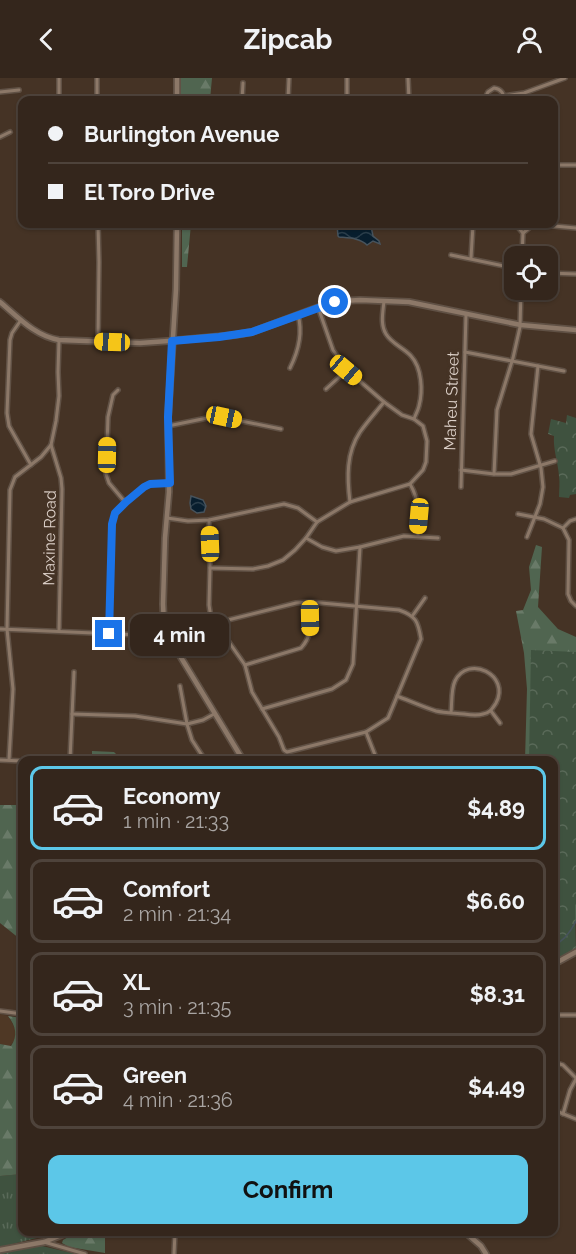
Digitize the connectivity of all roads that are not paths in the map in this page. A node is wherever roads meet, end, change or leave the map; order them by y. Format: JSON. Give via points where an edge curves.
{"nodes":[{"id":1,"x":59,"y":78,"type":"edge"},
{"id":2,"x":97,"y":78,"type":"edge"},
{"id":3,"x":177,"y":78,"type":"edge"},
{"id":4,"x":289,"y":78,"type":"edge"},
{"id":5,"x":347,"y":78,"type":"edge"},
{"id":6,"x":408,"y":78,"type":"edge"},
{"id":7,"x":565,"y":78,"type":"edge"},
{"id":8,"x":243,"y":83,"type":"dead end"},
{"id":9,"x":19,"y":90,"type":"dead end"},
{"id":10,"x":0,"y":92,"type":"edge"},
{"id":11,"x":59,"y":96,"type":"edge"},
{"id":12,"x":97,"y":96,"type":"edge"},
{"id":13,"x":177,"y":96,"type":"edge"},
{"id":14,"x":242,"y":96,"type":"edge"},
{"id":15,"x":288,"y":96,"type":"edge"},
{"id":16,"x":347,"y":96,"type":"edge"},
{"id":17,"x":409,"y":96,"type":"edge"},
{"id":18,"x":487,"y":96,"type":"edge"},
{"id":19,"x":504,"y":96,"type":"joint"},
{"id":20,"x":10,"y":132,"type":"dead end"},
{"id":21,"x":0,"y":137,"type":"edge"},
{"id":22,"x":558,"y":165,"type":"edge"},
{"id":23,"x":576,"y":165,"type":"edge"},
{"id":24,"x":558,"y":226,"type":"edge"},
{"id":25,"x":98,"y":228,"type":"edge"},
{"id":26,"x":177,"y":228,"type":"edge"},
{"id":27,"x":473,"y":228,"type":"edge"},
{"id":28,"x":519,"y":228,"type":"edge"},
{"id":29,"x":529,"y":228,"type":"edge"},
{"id":30,"x":576,"y":228,"type":"edge"},
{"id":31,"x":523,"y":233,"type":"junction"},
{"id":32,"x":522,"y":246,"type":"edge"},
{"id":33,"x":451,"y":255,"type":"dead end"},
{"id":34,"x":471,"y":259,"type":"junction"},
{"id":35,"x":504,"y":266,"type":"edge"},
{"id":36,"x":558,"y":273,"type":"edge"},
{"id":37,"x":576,"y":274,"type":"edge"},
{"id":38,"x":521,"y":300,"type":"edge"},
{"id":39,"x":384,"y":301,"type":"junction"},
{"id":40,"x":0,"y":302,"type":"edge"},
{"id":41,"x":318,"y":307,"type":"junction"},
{"id":42,"x":298,"y":315,"type":"junction"},
{"id":43,"x":466,"y":315,"type":"junction"},
{"id":44,"x":21,"y":320,"type":"junction"},
{"id":45,"x":521,"y":325,"type":"junction"},
{"id":46,"x":576,"y":330,"type":"edge"},
{"id":47,"x":59,"y":340,"type":"junction"},
{"id":48,"x":98,"y":341,"type":"junction"},
{"id":49,"x":172,"y":341,"type":"junction"},
{"id":50,"x":465,"y":352,"type":"junction"},
{"id":51,"x":512,"y":361,"type":"junction"},
{"id":52,"x":538,"y":366,"type":"junction"},
{"id":53,"x":290,"y":368,"type":"dead end"},
{"id":54,"x":346,"y":370,"type":"junction"},
{"id":55,"x":564,"y":371,"type":"dead end"},
{"id":56,"x":326,"y":389,"type":"dead end"},
{"id":57,"x":118,"y":390,"type":"dead end"},
{"id":58,"x":384,"y":402,"type":"junction"},
{"id":59,"x":414,"y":419,"type":"junction"},
{"id":60,"x":168,"y":426,"type":"junction"},
{"id":61,"x":281,"y":429,"type":"dead end"},
{"id":62,"x":51,"y":445,"type":"junction"},
{"id":63,"x":555,"y":461,"type":"dead end"},
{"id":64,"x":31,"y":465,"type":"junction"},
{"id":65,"x":540,"y":465,"type":"junction"},
{"id":66,"x":461,"y":470,"type":"junction"},
{"id":67,"x":495,"y":474,"type":"junction"},
{"id":68,"x":170,"y":483,"type":"junction"},
{"id":69,"x":410,"y":484,"type":"junction"},
{"id":70,"x":460,"y":488,"type":"dead end"},
{"id":71,"x":126,"y":502,"type":"junction"},
{"id":72,"x":350,"y":502,"type":"junction"},
{"id":73,"x":518,"y":514,"type":"dead end"},
{"id":74,"x":535,"y":516,"type":"junction"},
{"id":75,"x":166,"y":518,"type":"junction"},
{"id":76,"x":576,"y":519,"type":"edge"},
{"id":77,"x":209,"y":520,"type":"junction"},
{"id":78,"x":317,"y":522,"type":"junction"},
{"id":79,"x":563,"y":528,"type":"junction"},
{"id":80,"x":418,"y":536,"type":"junction"},
{"id":81,"x":527,"y":537,"type":"dead end"},
{"id":82,"x":306,"y":538,"type":"junction"},
{"id":83,"x":438,"y":538,"type":"dead end"},
{"id":84,"x":360,"y":547,"type":"junction"},
{"id":85,"x":210,"y":568,"type":"junction"},
{"id":86,"x":425,"y":598,"type":"dead end"},
{"id":87,"x":310,"y":602,"type":"junction"},
{"id":88,"x":358,"y":606,"type":"junction"},
{"id":89,"x":576,"y":606,"type":"edge"},
{"id":90,"x":412,"y":615,"type":"junction"},
{"id":91,"x":220,"y":622,"type":"junction"},
{"id":92,"x":212,"y":624,"type":"junction"},
{"id":93,"x":0,"y":629,"type":"edge"},
{"id":94,"x":7,"y":629,"type":"junction"},
{"id":95,"x":59,"y":631,"type":"junction"},
{"id":96,"x":109,"y":634,"type":"junction"},
{"id":97,"x":168,"y":636,"type":"junction"},
{"id":98,"x":245,"y":665,"type":"junction"},
{"id":99,"x":74,"y":672,"type":"dead end"},
{"id":100,"x":180,"y":686,"type":"dead end"},
{"id":101,"x":397,"y":696,"type":"junction"},
{"id":102,"x":262,"y":709,"type":"junction"},
{"id":103,"x":490,"y":711,"type":"junction"},
{"id":104,"x":451,"y":713,"type":"junction"},
{"id":105,"x":72,"y":714,"type":"junction"},
{"id":106,"x":214,"y":714,"type":"junction"},
{"id":107,"x":500,"y":723,"type":"dead end"},
{"id":108,"x":187,"y":724,"type":"junction"},
{"id":109,"x":366,"y":732,"type":"junction"},
{"id":110,"x":70,"y":756,"type":"edge"},
{"id":111,"x":202,"y":756,"type":"edge"},
{"id":112,"x":240,"y":756,"type":"edge"},
{"id":113,"x":375,"y":756,"type":"edge"},
{"id":114,"x":0,"y":760,"type":"edge"},
{"id":115,"x":9,"y":760,"type":"junction"},
{"id":116,"x":18,"y":761,"type":"edge"},
{"id":117,"x":576,"y":952,"type":"edge"},
{"id":118,"x":558,"y":962,"type":"edge"},
{"id":119,"x":0,"y":1011,"type":"edge"},
{"id":120,"x":18,"y":1013,"type":"edge"},
{"id":121,"x":558,"y":1015,"type":"edge"},
{"id":122,"x":576,"y":1015,"type":"edge"},
{"id":123,"x":558,"y":1063,"type":"edge"},
{"id":124,"x":576,"y":1078,"type":"edge"},
{"id":125,"x":558,"y":1112,"type":"edge"},
{"id":126,"x":563,"y":1114,"type":"junction"},
{"id":127,"x":576,"y":1119,"type":"edge"},
{"id":128,"x":59,"y":1236,"type":"edge"},
{"id":129,"x":175,"y":1236,"type":"edge"},
{"id":130,"x":470,"y":1236,"type":"edge"},
{"id":131,"x":44,"y":1242,"type":"junction"},
{"id":132,"x":0,"y":1250,"type":"edge"},
{"id":133,"x":85,"y":1254,"type":"edge"},
{"id":134,"x":174,"y":1254,"type":"edge"},
{"id":135,"x":486,"y":1254,"type":"edge"}],
"edges":[{"from":1,"to":11,"type":"street"},
{"from":2,"to":12,"type":"street"},
{"from":3,"to":13,"type":"main road"},
{"from":4,"to":15,"type":"street"},
{"from":5,"to":16,"type":"street"},
{"from":6,"to":17,"type":"street"},
{"from":7,"to":19,"type":"street"},
{"from":8,"to":14,"type":"street"},
{"from":9,"to":10,"type":"street"},
{"from":18,"to":19,"type":"street","via":[[493,88]]},
{"from":20,"to":21,"type":"street"},
{"from":22,"to":23,"type":"street"},
{"from":24,"to":30,"type":"street"},
{"from":25,"to":48,"type":"street"},
{"from":26,"to":49,"type":"main road"},
{"from":27,"to":34,"type":"street"},
{"from":28,"to":31,"type":"street"},
{"from":29,"to":31,"type":"street"},
{"from":31,"to":32,"type":"street"},
{"from":33,"to":34,"type":"street"},
{"from":34,"to":35,"type":"street"},
{"from":36,"to":37,"type":"street"},
{"from":38,"to":45,"type":"street"},
{"from":39,"to":41,"type":"main road","via":[[342,301]]},
{"from":39,"to":43,"type":"main road","via":[[409,302]]},
{"from":39,"to":59,"type":"street","via":[[385,333],[411,355],[421,379],[420,406]]},
{"from":40,"to":44,"type":"main road"},
{"from":41,"to":42,"type":"main road"},
{"from":41,"to":54,"type":"street","via":[[333,350]]},
{"from":42,"to":49,"type":"main road","via":[[243,334]]},
{"from":42,"to":53,"type":"street","via":[[298,350]]},
{"from":43,"to":45,"type":"main road"},
{"from":43,"to":50,"type":"street","name":"Maheu Street"},
{"from":44,"to":47,"type":"main road","via":[[43,335]]},
{"from":44,"to":64,"type":"street","via":[[10,340],[7,413],[9,426]]},
{"from":45,"to":46,"type":"main road"},
{"from":45,"to":51,"type":"street"},
{"from":47,"to":48,"type":"main road"},
{"from":47,"to":62,"type":"street","name":"Maxine Road","via":[[59,396]]},
{"from":48,"to":49,"type":"main road"},
{"from":49,"to":60,"type":"main road"},
{"from":50,"to":51,"type":"street"},
{"from":50,"to":66,"type":"street","name":"Maheu Street"},
{"from":51,"to":52,"type":"street"},
{"from":51,"to":67,"type":"street","via":[[496,410]]},
{"from":52,"to":55,"type":"street"},
{"from":52,"to":65,"type":"street","via":[[531,434]]},
{"from":54,"to":56,"type":"street"},
{"from":54,"to":58,"type":"street"},
{"from":57,"to":71,"type":"street","via":[[113,394],[108,417],[106,474]]},
{"from":58,"to":59,"type":"street"},
{"from":58,"to":72,"type":"street","via":[[359,433],[351,453]]},
{"from":59,"to":69,"type":"street","via":[[423,426],[427,456],[423,470]]},
{"from":60,"to":61,"type":"street","via":[[217,416]]},
{"from":60,"to":68,"type":"main road"},
{"from":62,"to":64,"type":"street"},
{"from":62,"to":95,"type":"street","name":"Maxine Road","via":[[62,478]]},
{"from":63,"to":65,"type":"street"},
{"from":64,"to":94,"type":"street","via":[[15,477],[10,490]]},
{"from":65,"to":67,"type":"street","via":[[511,474]]},
{"from":65,"to":74,"type":"street","via":[[543,492]]},
{"from":66,"to":67,"type":"street"},
{"from":66,"to":70,"type":"street","name":"Maheu Street"},
{"from":68,"to":71,"type":"street","via":[[150,484]]},
{"from":68,"to":75,"type":"main road"},
{"from":69,"to":72,"type":"street"},
{"from":69,"to":80,"type":"street","via":[[416,495]]},
{"from":71,"to":96,"type":"street","via":[[115,513],[112,524]]},
{"from":72,"to":78,"type":"street"},
{"from":73,"to":74,"type":"street"},
{"from":74,"to":79,"type":"street"},
{"from":74,"to":81,"type":"street"},
{"from":75,"to":77,"type":"street"},
{"from":75,"to":97,"type":"main road","via":[[163,604]]},
{"from":76,"to":79,"type":"street"},
{"from":77,"to":78,"type":"street","via":[[284,504],[298,508]]},
{"from":77,"to":85,"type":"street"},
{"from":78,"to":82,"type":"street"},
{"from":79,"to":89,"type":"street","via":[[569,540],[568,594]]},
{"from":80,"to":83,"type":"street"},
{"from":80,"to":84,"type":"street"},
{"from":82,"to":84,"type":"street","via":[[336,551]]},
{"from":82,"to":85,"type":"street","via":[[283,560],[268,566]]},
{"from":84,"to":88,"type":"street"},
{"from":85,"to":92,"type":"street"},
{"from":86,"to":90,"type":"street"},
{"from":87,"to":88,"type":"street"},
{"from":87,"to":91,"type":"street"},
{"from":87,"to":98,"type":"street","via":[[310,634],[301,648]]},
{"from":88,"to":90,"type":"street"},
{"from":88,"to":102,"type":"street","via":[[353,664],[346,680],[332,689]]},
{"from":90,"to":101,"type":"street","via":[[422,639]]},
{"from":91,"to":92,"type":"street"},
{"from":91,"to":98,"type":"street","via":[[224,635]]},
{"from":92,"to":97,"type":"street"},
{"from":93,"to":94,"type":"street"},
{"from":94,"to":95,"type":"street"},
{"from":94,"to":115,"type":"street","via":[[13,689]]},
{"from":95,"to":96,"type":"street"},
{"from":96,"to":97,"type":"street"},
{"from":97,"to":106,"type":"main road"},
{"from":98,"to":102,"type":"street","via":[[252,692]]},
{"from":99,"to":105,"type":"street"},
{"from":100,"to":108,"type":"street"},
{"from":101,"to":104,"type":"street"},
{"from":101,"to":109,"type":"street","via":[[388,718]]},
{"from":102,"to":109,"type":"street","via":[[285,752]]},
{"from":103,"to":104,"type":"street","via":[[478,715]]},
{"from":103,"to":104,"type":"street","via":[[498,700],[498,681],[488,672],[469,669],[454,682]]},
{"from":103,"to":107,"type":"street"},
{"from":105,"to":108,"type":"street"},
{"from":105,"to":110,"type":"street"},
{"from":106,"to":108,"type":"street"},
{"from":106,"to":112,"type":"main road"},
{"from":108,"to":111,"type":"street"},
{"from":109,"to":113,"type":"street"},
{"from":114,"to":115,"type":"street"},
{"from":115,"to":116,"type":"street"},
{"from":117,"to":118,"type":"main road"},
{"from":119,"to":120,"type":"street"},
{"from":121,"to":122,"type":"street"},
{"from":123,"to":124,"type":"street"},
{"from":124,"to":126,"type":"street"},
{"from":125,"to":126,"type":"street"},
{"from":126,"to":127,"type":"street"},
{"from":128,"to":131,"type":"main road"},
{"from":129,"to":134,"type":"street"},
{"from":130,"to":135,"type":"main road"},
{"from":131,"to":132,"type":"main road"},
{"from":131,"to":133,"type":"street"}]}
